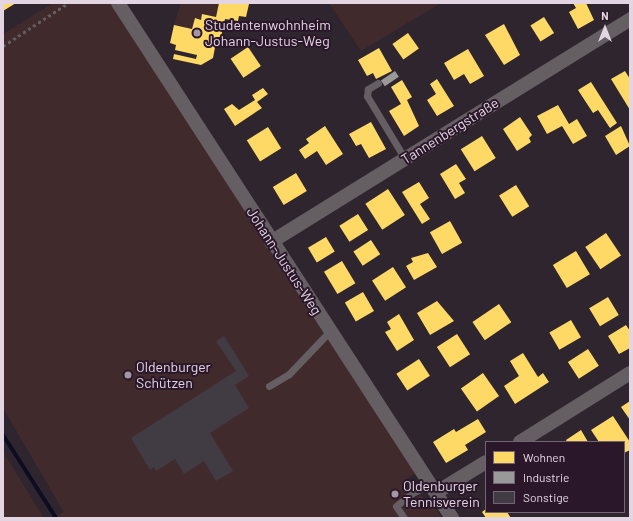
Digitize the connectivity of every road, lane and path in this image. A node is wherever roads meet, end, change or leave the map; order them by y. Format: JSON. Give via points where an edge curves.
{"nodes":[{"id":1,"x":68,"y":3,"type":"edge"},
{"id":2,"x":118,"y":3,"type":"edge"},
{"id":3,"x":630,"y":19,"type":"edge"},
{"id":4,"x":3,"y":46,"type":"edge"},
{"id":5,"x":378,"y":83,"type":"dead end"},
{"id":6,"x":405,"y":159,"type":"junction"},
{"id":7,"x":271,"y":242,"type":"junction"},
{"id":8,"x":330,"y":331,"type":"junction"},
{"id":9,"x":630,"y":373,"type":"edge"},
{"id":10,"x":269,"y":386,"type":"dead end"},
{"id":11,"x":522,"y":441,"type":"edge"},
{"id":12,"x":485,"y":462,"type":"edge"},
{"id":13,"x":434,"y":488,"type":"junction"},
{"id":14,"x":404,"y":518,"type":"edge"},
{"id":15,"x":452,"y":518,"type":"edge"}],
"edges":[{"from":1,"to":4,"type":"path"},
{"from":2,"to":7,"type":"street","name":"Johann-Justus-Weg"},
{"from":3,"to":6,"type":"street","name":"Tannenbergstraße"},
{"from":5,"to":6,"type":"lane","via":[[368,89],[367,96]]},
{"from":6,"to":7,"type":"street","name":"Tannenbergstraße"},
{"from":7,"to":8,"type":"street","name":"Johann-Justus-Weg"},
{"from":8,"to":10,"type":"lane","via":[[289,374]]},
{"from":8,"to":13,"type":"street","name":"Johann-Justus-Weg"},
{"from":9,"to":11,"type":"street"},
{"from":12,"to":13,"type":"street"},
{"from":13,"to":14,"type":"lane","via":[[414,492],[396,506]]},
{"from":13,"to":15,"type":"street","name":"Johann-Justus-Weg"}]}
